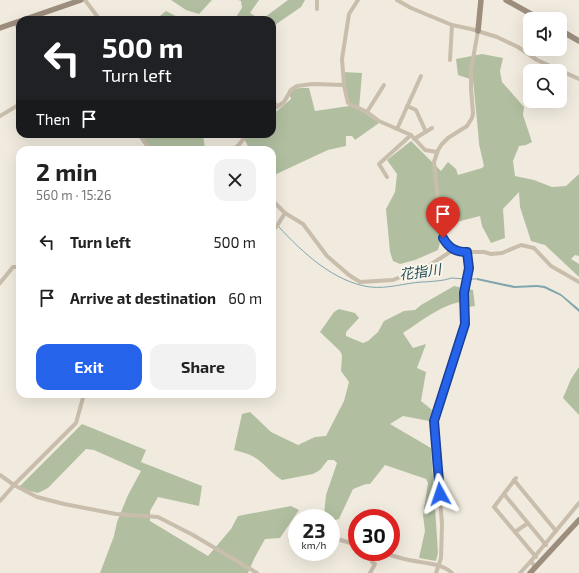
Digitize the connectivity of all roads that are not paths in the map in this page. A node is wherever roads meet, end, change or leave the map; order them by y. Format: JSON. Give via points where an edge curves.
{"nodes":[{"id":1,"x":81,"y":0,"type":"edge"},
{"id":2,"x":85,"y":0,"type":"edge"},
{"id":3,"x":317,"y":0,"type":"edge"},
{"id":4,"x":358,"y":0,"type":"edge"},
{"id":5,"x":397,"y":0,"type":"edge"},
{"id":6,"x":481,"y":0,"type":"edge"},
{"id":7,"x":506,"y":0,"type":"edge"},
{"id":8,"x":317,"y":9,"type":"dead end"},
{"id":9,"x":527,"y":12,"type":"edge"},
{"id":10,"x":34,"y":16,"type":"edge"},
{"id":11,"x":97,"y":16,"type":"edge"},
{"id":12,"x":16,"y":22,"type":"edge"},
{"id":13,"x":452,"y":25,"type":"junction"},
{"id":14,"x":0,"y":28,"type":"edge"},
{"id":15,"x":478,"y":31,"type":"junction"},
{"id":16,"x":567,"y":34,"type":"edge"},
{"id":17,"x":579,"y":41,"type":"edge"},
{"id":18,"x":523,"y":50,"type":"edge"},
{"id":19,"x":532,"y":56,"type":"edge"},
{"id":20,"x":450,"y":60,"type":"dead end"},
{"id":21,"x":421,"y":76,"type":"dead end"},
{"id":22,"x":579,"y":79,"type":"edge"},
{"id":23,"x":344,"y":85,"type":"junction"},
{"id":24,"x":384,"y":85,"type":"dead end"},
{"id":25,"x":16,"y":106,"type":"edge"},
{"id":26,"x":407,"y":106,"type":"junction"},
{"id":27,"x":277,"y":107,"type":"edge"},
{"id":28,"x":367,"y":112,"type":"junction"},
{"id":29,"x":0,"y":116,"type":"edge"},
{"id":30,"x":432,"y":128,"type":"dead end"},
{"id":31,"x":397,"y":129,"type":"junction"},
{"id":32,"x":426,"y":132,"type":"junction"},
{"id":33,"x":412,"y":137,"type":"junction"},
{"id":34,"x":244,"y":138,"type":"edge"},
{"id":35,"x":238,"y":146,"type":"edge"},
{"id":36,"x":437,"y":152,"type":"junction"},
{"id":37,"x":388,"y":176,"type":"dead end"},
{"id":38,"x":276,"y":204,"type":"edge"},
{"id":39,"x":285,"y":213,"type":"junction"},
{"id":40,"x":276,"y":227,"type":"edge"},
{"id":41,"x":453,"y":250,"type":"junction"},
{"id":42,"x":467,"y":252,"type":"junction"},
{"id":43,"x":16,"y":267,"type":"edge"},
{"id":44,"x":579,"y":282,"type":"edge"},
{"id":45,"x":0,"y":283,"type":"edge"},
{"id":46,"x":83,"y":398,"type":"edge"},
{"id":47,"x":0,"y":475,"type":"edge"},
{"id":48,"x":14,"y":485,"type":"junction"},
{"id":49,"x":504,"y":494,"type":"junction"},
{"id":50,"x":0,"y":501,"type":"edge"},
{"id":51,"x":579,"y":503,"type":"edge"},
{"id":52,"x":579,"y":520,"type":"edge"},
{"id":53,"x":528,"y":523,"type":"junction"},
{"id":54,"x":556,"y":531,"type":"junction"},
{"id":55,"x":515,"y":532,"type":"junction"},
{"id":56,"x":546,"y":545,"type":"junction"},
{"id":57,"x":536,"y":556,"type":"junction"},
{"id":58,"x":400,"y":558,"type":"edge"},
{"id":59,"x":373,"y":561,"type":"edge"},
{"id":60,"x":531,"y":561,"type":"junction"},
{"id":61,"x":439,"y":566,"type":"junction"},
{"id":62,"x":535,"y":568,"type":"junction"},
{"id":63,"x":257,"y":573,"type":"edge"},
{"id":64,"x":370,"y":573,"type":"edge"},
{"id":65,"x":436,"y":573,"type":"edge"},
{"id":66,"x":452,"y":573,"type":"edge"},
{"id":67,"x":520,"y":573,"type":"edge"},
{"id":68,"x":530,"y":573,"type":"edge"}],
"edges":[{"from":1,"to":10,"type":"street"},
{"from":2,"to":11,"type":"street"},
{"from":3,"to":8,"type":"street"},
{"from":4,"to":23,"type":"street","via":[[349,14],[343,49]]},
{"from":5,"to":13,"type":"street"},
{"from":6,"to":15,"type":"street"},
{"from":7,"to":9,"type":"street"},
{"from":12,"to":14,"type":"street"},
{"from":13,"to":15,"type":"street"},
{"from":13,"to":20,"type":"street"},
{"from":15,"to":18,"type":"street"},
{"from":15,"to":36,"type":"street","via":[[471,70],[472,118],[467,126],[448,138]]},
{"from":16,"to":17,"type":"street"},
{"from":19,"to":22,"type":"street"},
{"from":21,"to":26,"type":"street"},
{"from":23,"to":27,"type":"street","via":[[297,86]]},
{"from":23,"to":28,"type":"street","via":[[348,103]]},
{"from":24,"to":28,"type":"street"},
{"from":25,"to":29,"type":"street"},
{"from":26,"to":31,"type":"street"},
{"from":26,"to":32,"type":"street","via":[[416,110]]},
{"from":28,"to":31,"type":"street"},
{"from":30,"to":32,"type":"street"},
{"from":31,"to":33,"type":"street"},
{"from":32,"to":33,"type":"street"},
{"from":33,"to":36,"type":"street","via":[[425,150]]},
{"from":33,"to":37,"type":"street","via":[[379,164]]},
{"from":34,"to":35,"type":"street"},
{"from":36,"to":41,"type":"street","via":[[434,168],[441,231],[445,242]]},
{"from":38,"to":39,"type":"street"},
{"from":39,"to":40,"type":"street"},
{"from":39,"to":41,"type":"street","via":[[303,224],[327,256],[360,282],[394,280],[430,265]]},
{"from":41,"to":42,"type":"street"},
{"from":42,"to":44,"type":"street","via":[[502,253],[521,245],[534,248],[551,266]]},
{"from":42,"to":61,"type":"street","via":[[469,268],[464,293],[465,324],[434,421],[442,524]]},
{"from":43,"to":45,"type":"street","via":[[13,267]]},
{"from":46,"to":48,"type":"street","via":[[76,423]]},
{"from":47,"to":48,"type":"street"},
{"from":48,"to":50,"type":"street"},
{"from":48,"to":63,"type":"street","via":[[37,497],[64,504],[116,514],[158,518],[193,535]]},
{"from":49,"to":53,"type":"street"},
{"from":49,"to":54,"type":"street","via":[[515,479]]},
{"from":49,"to":55,"type":"street","via":[[494,507]]},
{"from":51,"to":54,"type":"street"},
{"from":52,"to":62,"type":"street"},
{"from":53,"to":55,"type":"street"},
{"from":53,"to":56,"type":"street"},
{"from":54,"to":56,"type":"street"},
{"from":55,"to":57,"type":"street"},
{"from":56,"to":57,"type":"street"},
{"from":57,"to":60,"type":"street"},
{"from":58,"to":61,"type":"street"},
{"from":59,"to":64,"type":"street","via":[[375,564]]},
{"from":60,"to":62,"type":"street"},
{"from":60,"to":67,"type":"street"},
{"from":61,"to":65,"type":"street"},
{"from":61,"to":66,"type":"street"},
{"from":62,"to":68,"type":"street"}]}
